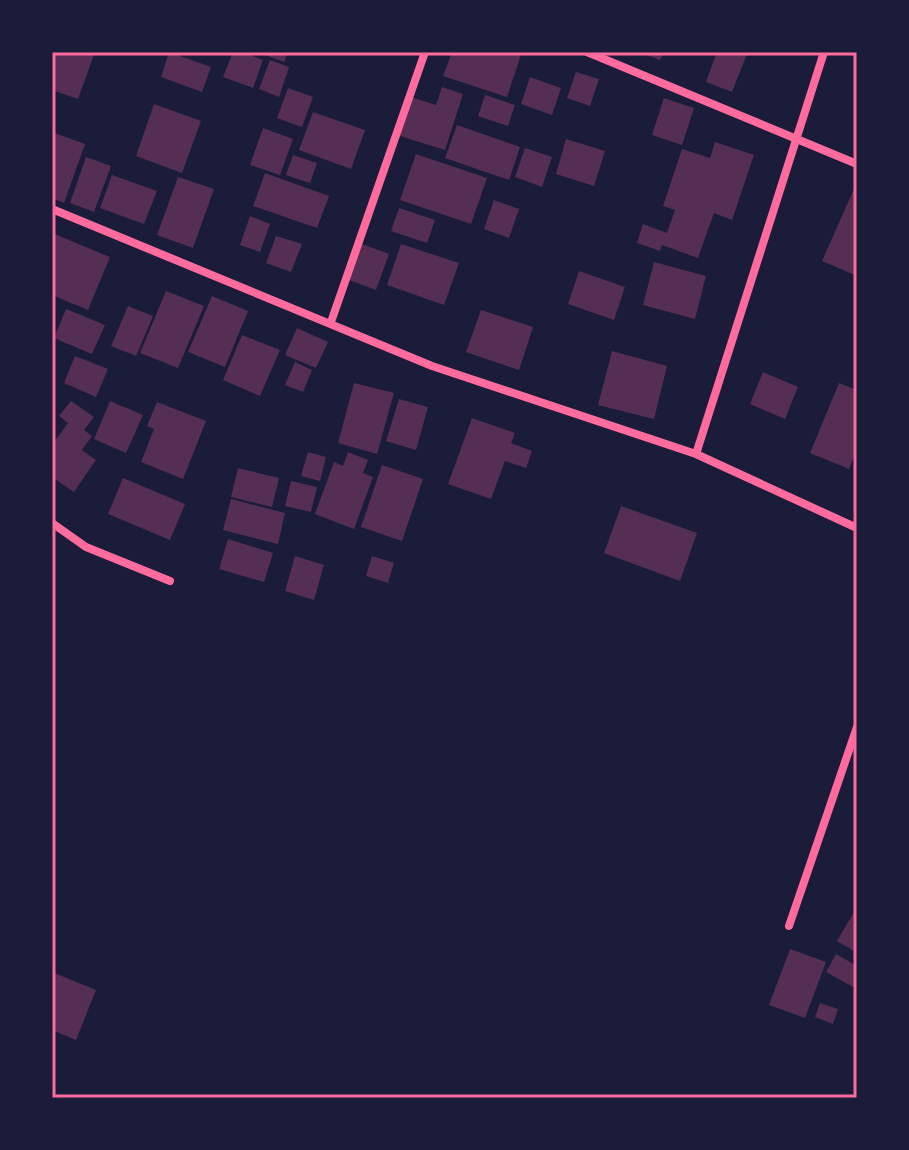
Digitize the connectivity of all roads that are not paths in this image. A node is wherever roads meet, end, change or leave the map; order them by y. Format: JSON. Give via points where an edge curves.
{"nodes":[{"id":1,"x":425,"y":52,"type":"edge"},
{"id":2,"x":587,"y":52,"type":"edge"},
{"id":3,"x":824,"y":52,"type":"edge"},
{"id":4,"x":798,"y":138,"type":"junction"},
{"id":5,"x":857,"y":164,"type":"edge"},
{"id":6,"x":52,"y":209,"type":"edge"},
{"id":7,"x":331,"y":322,"type":"junction"},
{"id":8,"x":696,"y":454,"type":"junction"},
{"id":9,"x":52,"y":523,"type":"edge"},
{"id":10,"x":857,"y":528,"type":"edge"},
{"id":11,"x":170,"y":581,"type":"dead end"},
{"id":12,"x":857,"y":727,"type":"edge"},
{"id":13,"x":789,"y":926,"type":"dead end"}],
"edges":[{"from":1,"to":7,"type":"street"},
{"from":2,"to":4,"type":"street"},
{"from":3,"to":4,"type":"street"},
{"from":4,"to":5,"type":"street"},
{"from":4,"to":8,"type":"street"},
{"from":6,"to":7,"type":"street"},
{"from":7,"to":8,"type":"street","via":[[432,366]]},
{"from":8,"to":10,"type":"street"},
{"from":9,"to":11,"type":"street","via":[[86,547]]},
{"from":12,"to":13,"type":"street"}]}
